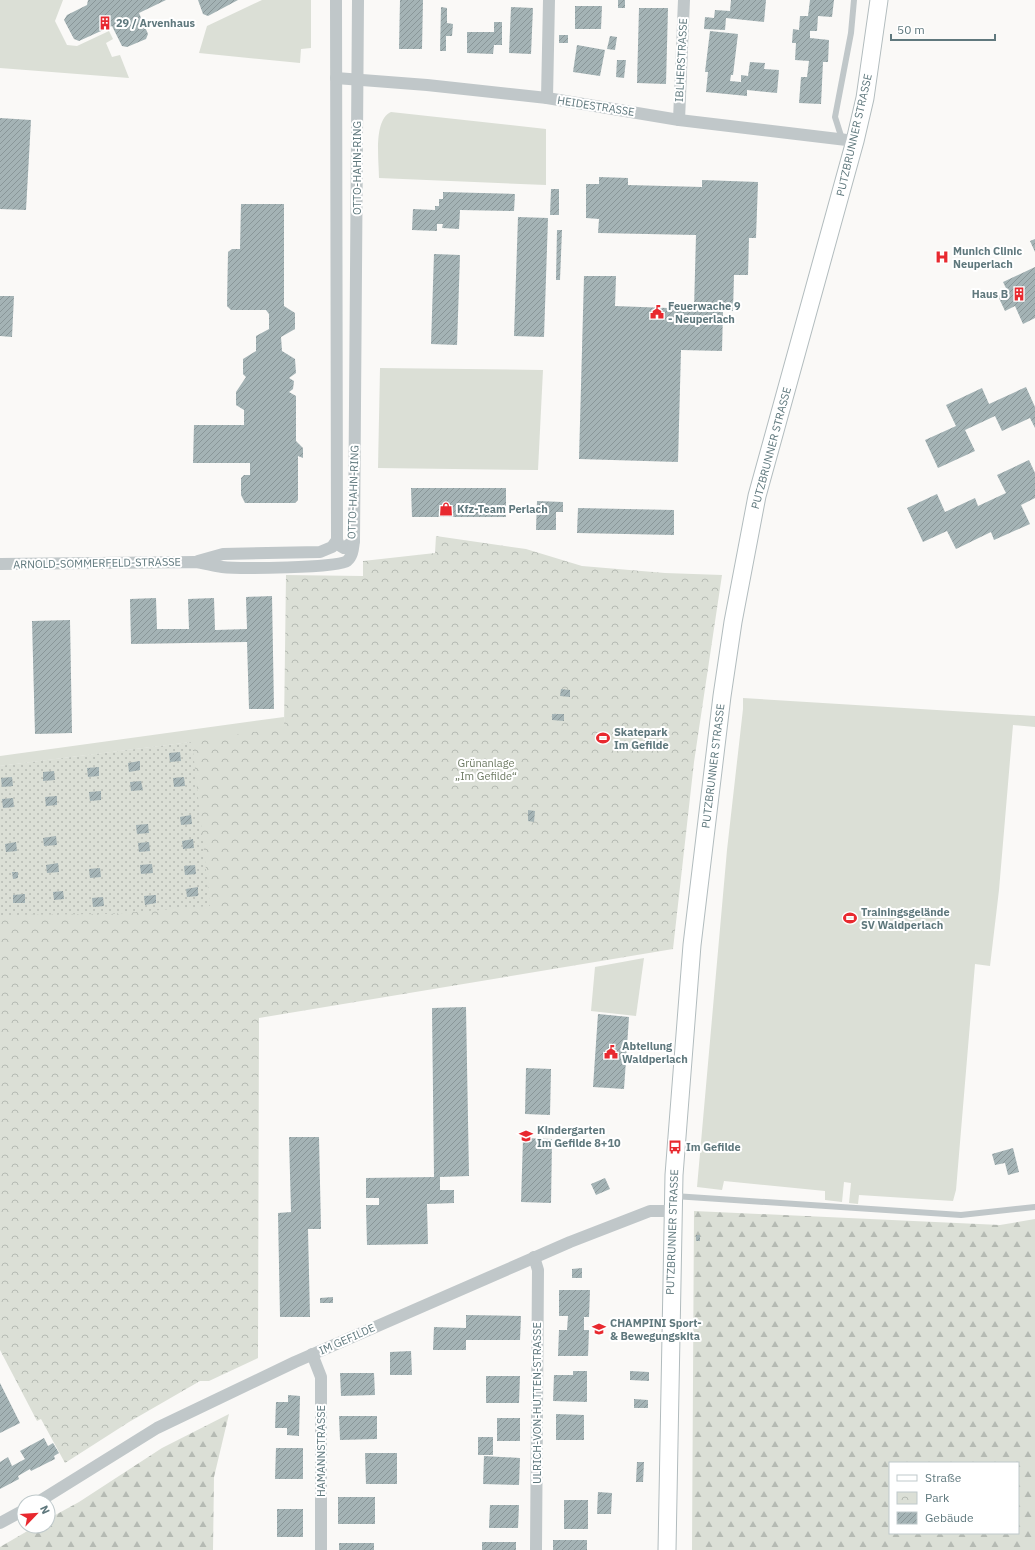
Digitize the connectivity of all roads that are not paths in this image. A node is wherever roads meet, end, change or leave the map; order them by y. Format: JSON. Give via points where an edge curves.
{"nodes":[{"id":1,"x":336,"y":0,"type":"edge"},
{"id":2,"x":358,"y":0,"type":"edge"},
{"id":3,"x":550,"y":0,"type":"edge"},
{"id":4,"x":684,"y":0,"type":"edge"},
{"id":5,"x":854,"y":0,"type":"edge"},
{"id":6,"x":879,"y":0,"type":"edge"},
{"id":7,"x":336,"y":78,"type":"junction"},
{"id":8,"x":358,"y":79,"type":"junction"},
{"id":9,"x":547,"y":98,"type":"junction"},
{"id":10,"x":678,"y":120,"type":"junction"},
{"id":11,"x":848,"y":140,"type":"junction"},
{"id":12,"x":336,"y":540,"type":"junction"},
{"id":13,"x":354,"y":541,"type":"junction"},
{"id":14,"x":195,"y":562,"type":"junction"},
{"id":15,"x":0,"y":564,"type":"edge"},
{"id":16,"x":672,"y":1204,"type":"junction"},
{"id":17,"x":1035,"y":1207,"type":"edge"},
{"id":18,"x":534,"y":1257,"type":"junction"},
{"id":19,"x":312,"y":1354,"type":"junction"},
{"id":20,"x":52,"y":1494,"type":"edge"},
{"id":21,"x":16,"y":1515,"type":"edge"},
{"id":22,"x":0,"y":1524,"type":"edge"},
{"id":23,"x":321,"y":1550,"type":"edge"},
{"id":24,"x":536,"y":1550,"type":"edge"},
{"id":25,"x":666,"y":1550,"type":"edge"}],
"edges":[{"from":1,"to":7,"type":"street","name":"OTTO-HAHN-RING"},
{"from":2,"to":8,"type":"street","name":"OTTO-HAHN-RING"},
{"from":3,"to":9,"type":"street"},
{"from":4,"to":10,"type":"street","name":"IBLHERSTRASSE"},
{"from":5,"to":11,"type":"lane","name":"PUTZBRUNNER STRASSE","via":[[851,33],[835,117]]},
{"from":6,"to":11,"type":"main road","name":"PUTZBRUNNER STRASSE","via":[[865,98]]},
{"from":7,"to":8,"type":"street","name":"HEIDESTRASSE"},
{"from":7,"to":12,"type":"street","name":"OTTO-HAHN-RING"},
{"from":8,"to":9,"type":"street","name":"HEIDESTRASSE"},
{"from":8,"to":13,"type":"street","name":"OTTO-HAHN-RING"},
{"from":9,"to":10,"type":"street","name":"HEIDESTRASSE"},
{"from":10,"to":11,"type":"street","name":"HEIDESTRASSE"},
{"from":11,"to":16,"type":"main road","name":"PUTZBRUNNER STRASSE","via":[[757,496],[733,622],[692,945]]},
{"from":12,"to":13,"type":"street","name":"OTTO-HAHN-RING","via":[[344,548]]},
{"from":12,"to":14,"type":"street","name":"ARNOLD-SOMMERFELD-STRASSE","via":[[332,547],[320,552],[224,554]]},
{"from":13,"to":14,"type":"street","name":"ARNOLD-SOMMERFELD-STRASSE","via":[[352,554],[347,562],[337,565],[223,567]]},
{"from":14,"to":15,"type":"street","name":"ARNOLD-SOMMERFELD-STRASSE"},
{"from":16,"to":17,"type":"lane","via":[[961,1215]]},
{"from":16,"to":18,"type":"street","name":"IM GEFILDE"},
{"from":16,"to":25,"type":"main road","name":"PUTZBRUNNER STRASSE"},
{"from":18,"to":19,"type":"street","name":"IM GEFILDE"},
{"from":18,"to":24,"type":"street","name":"ULRICH-VON-HUTTEN-STRASSE","via":[[538,1270]]},
{"from":19,"to":20,"type":"street","name":"IM GEFILDE","via":[[157,1428]]},
{"from":19,"to":23,"type":"street","name":"HAMANNSTRASSE","via":[[321,1378]]},
{"from":21,"to":22,"type":"street"}]}
